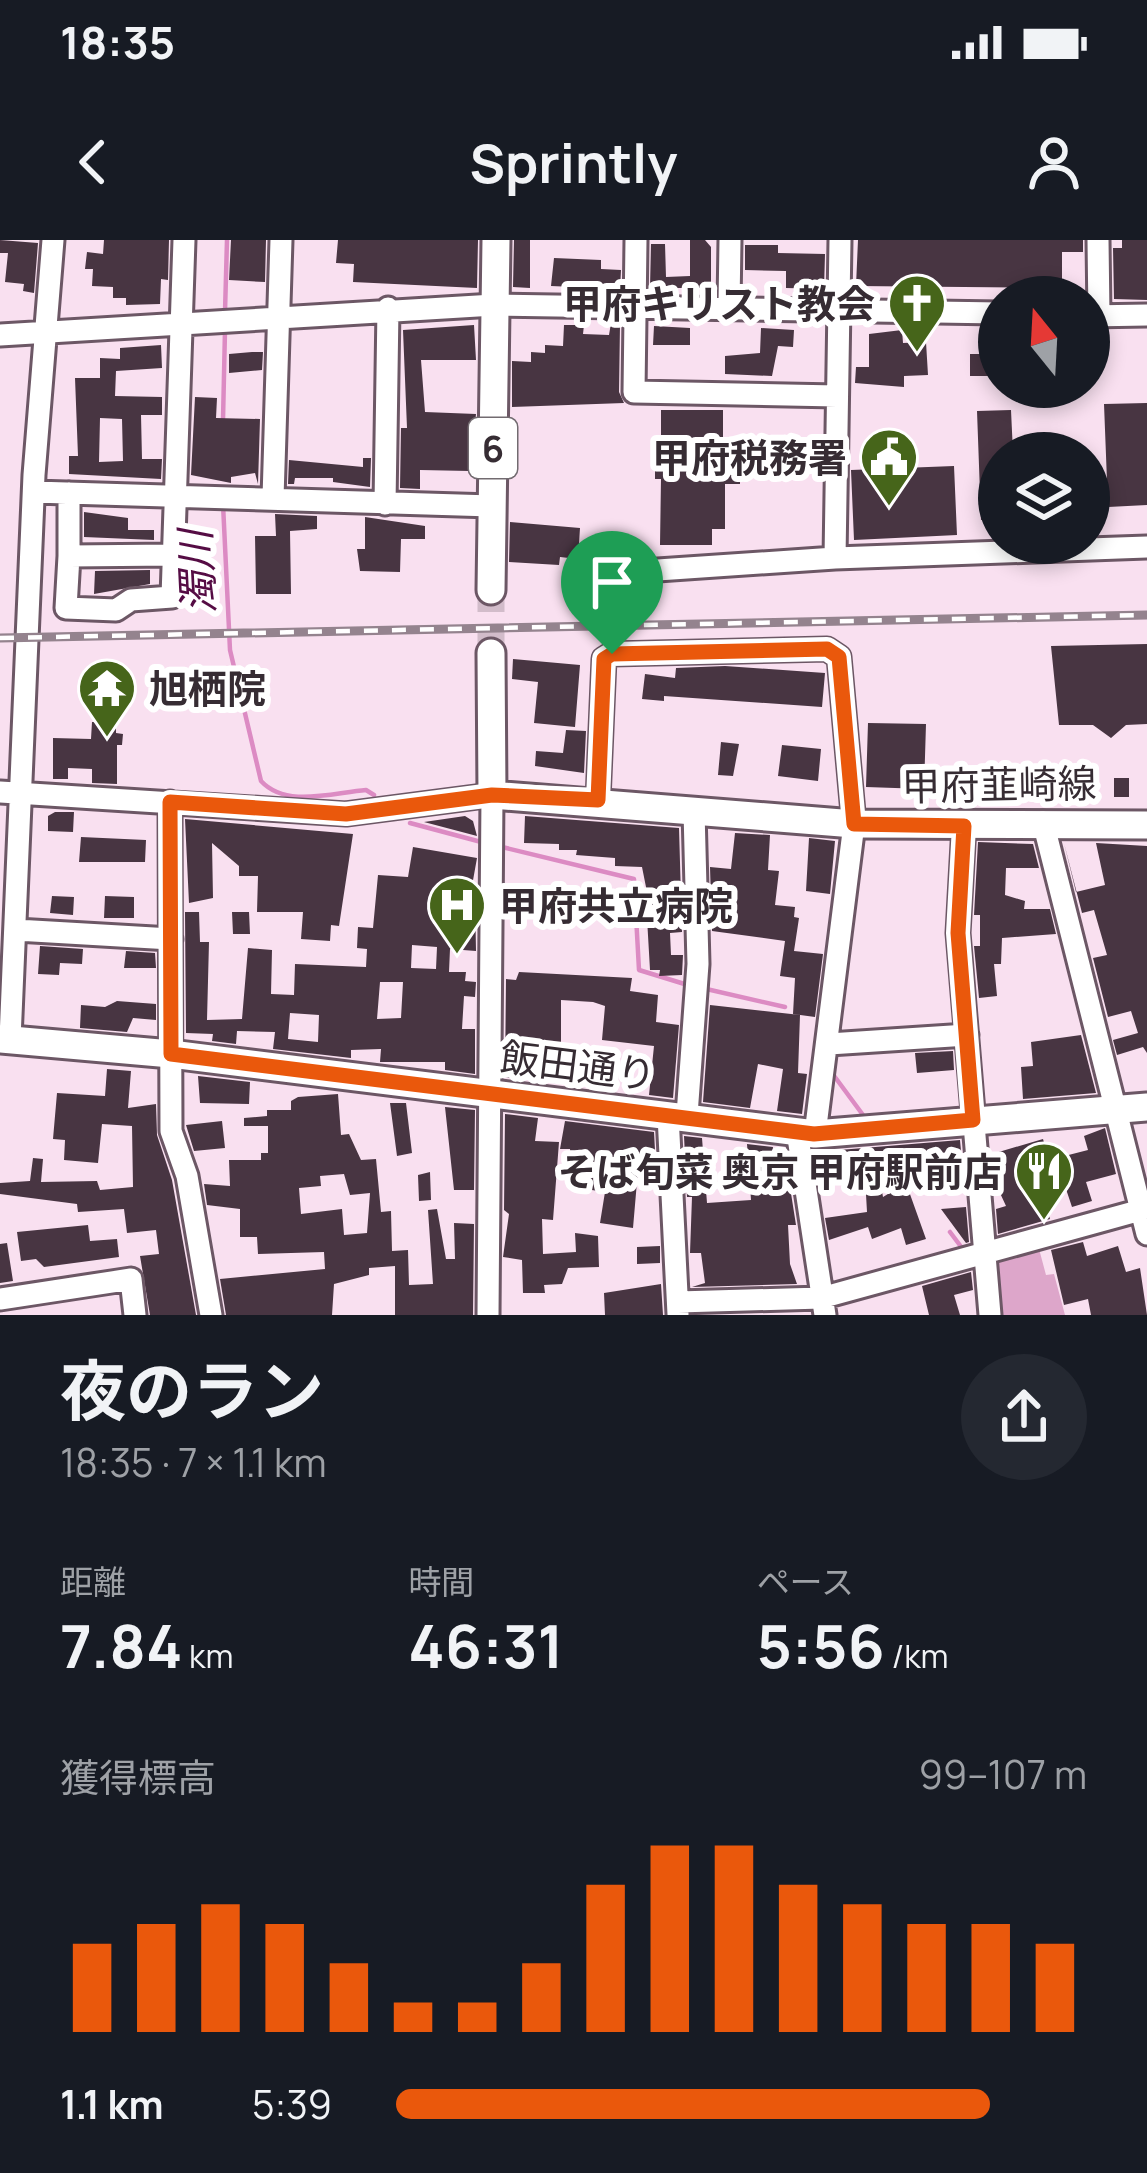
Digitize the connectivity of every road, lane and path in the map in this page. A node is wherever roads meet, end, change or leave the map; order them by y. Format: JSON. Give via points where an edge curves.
{"nodes":[{"id":1,"x":53,"y":240,"type":"edge"},
{"id":2,"x":184,"y":240,"type":"edge"},
{"id":3,"x":280,"y":240,"type":"edge"},
{"id":4,"x":496,"y":240,"type":"edge"},
{"id":5,"x":636,"y":240,"type":"edge"},
{"id":6,"x":730,"y":240,"type":"edge"},
{"id":7,"x":840,"y":240,"type":"edge"},
{"id":8,"x":1098,"y":240,"type":"edge"},
{"id":9,"x":1096,"y":276,"type":"edge"},
{"id":10,"x":635,"y":304,"type":"junction"},
{"id":11,"x":494,"y":305,"type":"junction"},
{"id":12,"x":729,"y":306,"type":"junction"},
{"id":13,"x":388,"y":308,"type":"junction"},
{"id":14,"x":839,"y":309,"type":"junction"},
{"id":15,"x":978,"y":313,"type":"edge"},
{"id":16,"x":278,"y":315,"type":"junction"},
{"id":17,"x":1147,"y":315,"type":"edge"},
{"id":18,"x":1110,"y":316,"type":"edge"},
{"id":19,"x":184,"y":321,"type":"junction"},
{"id":20,"x":45,"y":330,"type":"junction"},
{"id":21,"x":0,"y":331,"type":"edge"},
{"id":22,"x":837,"y":396,"type":"junction"},
{"id":23,"x":34,"y":492,"type":"junction"},
{"id":24,"x":69,"y":494,"type":"junction"},
{"id":25,"x":176,"y":495,"type":"junction"},
{"id":26,"x":273,"y":498,"type":"junction"},
{"id":27,"x":385,"y":504,"type":"junction"},
{"id":28,"x":492,"y":506,"type":"junction"},
{"id":29,"x":1147,"y":547,"type":"edge"},
{"id":30,"x":172,"y":554,"type":"junction"},
{"id":31,"x":69,"y":556,"type":"junction"},
{"id":32,"x":835,"y":558,"type":"junction"},
{"id":33,"x":643,"y":571,"type":"dead end"},
{"id":34,"x":491,"y":590,"type":"tunnel mouth"},
{"id":35,"x":490,"y":653,"type":"tunnel mouth"},
{"id":36,"x":11,"y":792,"type":"edge"},
{"id":37,"x":492,"y":795,"type":"junction"},
{"id":38,"x":598,"y":800,"type":"junction"},
{"id":39,"x":170,"y":802,"type":"junction"},
{"id":40,"x":694,"y":811,"type":"junction"},
{"id":41,"x":1043,"y":822,"type":"junction"},
{"id":42,"x":854,"y":824,"type":"junction"},
{"id":43,"x":1147,"y":825,"type":"edge"},
{"id":44,"x":964,"y":826,"type":"junction"},
{"id":45,"x":10,"y":934,"type":"edge"},
{"id":46,"x":171,"y":939,"type":"junction"},
{"id":47,"x":967,"y":1035,"type":"junction"},
{"id":48,"x":5,"y":1039,"type":"edge"},
{"id":49,"x":829,"y":1044,"type":"junction"},
{"id":50,"x":171,"y":1054,"type":"junction"},
{"id":51,"x":488,"y":1093,"type":"junction"},
{"id":52,"x":1147,"y":1107,"type":"edge"},
{"id":53,"x":1116,"y":1109,"type":"junction"},
{"id":54,"x":678,"y":1115,"type":"junction"},
{"id":55,"x":973,"y":1120,"type":"junction"},
{"id":56,"x":806,"y":1133,"type":"junction"},
{"id":57,"x":1141,"y":1210,"type":"junction"},
{"id":58,"x":1147,"y":1234,"type":"edge"},
{"id":59,"x":984,"y":1254,"type":"junction"},
{"id":60,"x":0,"y":1299,"type":"edge"},
{"id":61,"x":823,"y":1306,"type":"edge"},
{"id":62,"x":678,"y":1308,"type":"edge"},
{"id":63,"x":135,"y":1315,"type":"edge"},
{"id":64,"x":211,"y":1315,"type":"edge"},
{"id":65,"x":488,"y":1315,"type":"edge"},
{"id":66,"x":990,"y":1315,"type":"edge"}],
"edges":[{"from":1,"to":20,"type":"street"},
{"from":2,"to":19,"type":"street"},
{"from":3,"to":16,"type":"street"},
{"from":4,"to":11,"type":"main road","number":"6"},
{"from":5,"to":10,"type":"street"},
{"from":6,"to":12,"type":"street"},
{"from":7,"to":14,"type":"street"},
{"from":8,"to":9,"type":"street"},
{"from":10,"to":11,"type":"street"},
{"from":10,"to":12,"type":"street"},
{"from":10,"to":22,"type":"street","via":[[634,392]]},
{"from":11,"to":13,"type":"street"},
{"from":11,"to":28,"type":"main road","number":"6"},
{"from":12,"to":14,"type":"street"},
{"from":13,"to":16,"type":"street"},
{"from":13,"to":27,"type":"street"},
{"from":14,"to":15,"type":"street"},
{"from":14,"to":22,"type":"street"},
{"from":16,"to":19,"type":"street"},
{"from":16,"to":26,"type":"street"},
{"from":17,"to":18,"type":"street"},
{"from":19,"to":20,"type":"street"},
{"from":19,"to":25,"type":"street"},
{"from":20,"to":21,"type":"street"},
{"from":20,"to":23,"type":"street"},
{"from":22,"to":32,"type":"street"},
{"from":23,"to":24,"type":"street"},
{"from":23,"to":36,"type":"street"},
{"from":24,"to":25,"type":"street"},
{"from":24,"to":31,"type":"street"},
{"from":25,"to":26,"type":"street"},
{"from":25,"to":30,"type":"street"},
{"from":26,"to":27,"type":"street"},
{"from":27,"to":28,"type":"street"},
{"from":28,"to":34,"type":"main road","number":"6"},
{"from":29,"to":32,"type":"street"},
{"from":30,"to":31,"type":"street"},
{"from":30,"to":31,"type":"street","via":[[172,597],[131,600],[116,610],[66,608]]},
{"from":32,"to":33,"type":"street"},
{"from":35,"to":37,"type":"main road"},
{"from":36,"to":39,"type":"street"},
{"from":36,"to":45,"type":"street"},
{"from":37,"to":38,"type":"main road","name":"甲府韮崎線"},
{"from":37,"to":39,"type":"street","via":[[363,813]]},
{"from":37,"to":51,"type":"street"},
{"from":38,"to":40,"type":"main road","name":"甲府韮崎線"},
{"from":38,"to":42,"type":"street","via":[[604,659],[827,649],[839,657]]},
{"from":39,"to":46,"type":"street"},
{"from":40,"to":42,"type":"main road","name":"甲府韮崎線"},
{"from":40,"to":54,"type":"street","via":[[698,964]]},
{"from":41,"to":43,"type":"main road","name":"甲府韮崎線"},
{"from":41,"to":44,"type":"main road","name":"甲府韮崎線"},
{"from":41,"to":53,"type":"street"},
{"from":42,"to":44,"type":"main road","name":"甲府韮崎線"},
{"from":42,"to":49,"type":"street"},
{"from":44,"to":47,"type":"street","via":[[958,933]]},
{"from":45,"to":46,"type":"street"},
{"from":45,"to":48,"type":"street"},
{"from":46,"to":50,"type":"street"},
{"from":47,"to":49,"type":"street"},
{"from":47,"to":55,"type":"street"},
{"from":48,"to":50,"type":"main road","name":"飯田通り"},
{"from":49,"to":56,"type":"street"},
{"from":50,"to":51,"type":"main road","name":"飯田通り"},
{"from":50,"to":64,"type":"street","via":[[171,1131],[188,1176]]},
{"from":51,"to":54,"type":"main road","name":"飯田通り"},
{"from":51,"to":65,"type":"street"},
{"from":52,"to":53,"type":"main road","name":"飯田通り"},
{"from":53,"to":55,"type":"main road","name":"飯田通り"},
{"from":53,"to":57,"type":"street"},
{"from":54,"to":56,"type":"main road","name":"飯田通り"},
{"from":54,"to":62,"type":"street"},
{"from":55,"to":56,"type":"main road","name":"飯田通り"},
{"from":55,"to":59,"type":"street"},
{"from":56,"to":61,"type":"street"},
{"from":57,"to":58,"type":"street"},
{"from":57,"to":59,"type":"street"},
{"from":59,"to":61,"type":"street"},
{"from":59,"to":66,"type":"street"},
{"from":60,"to":63,"type":"street","via":[[131,1279]]},
{"from":61,"to":62,"type":"street"}]}
